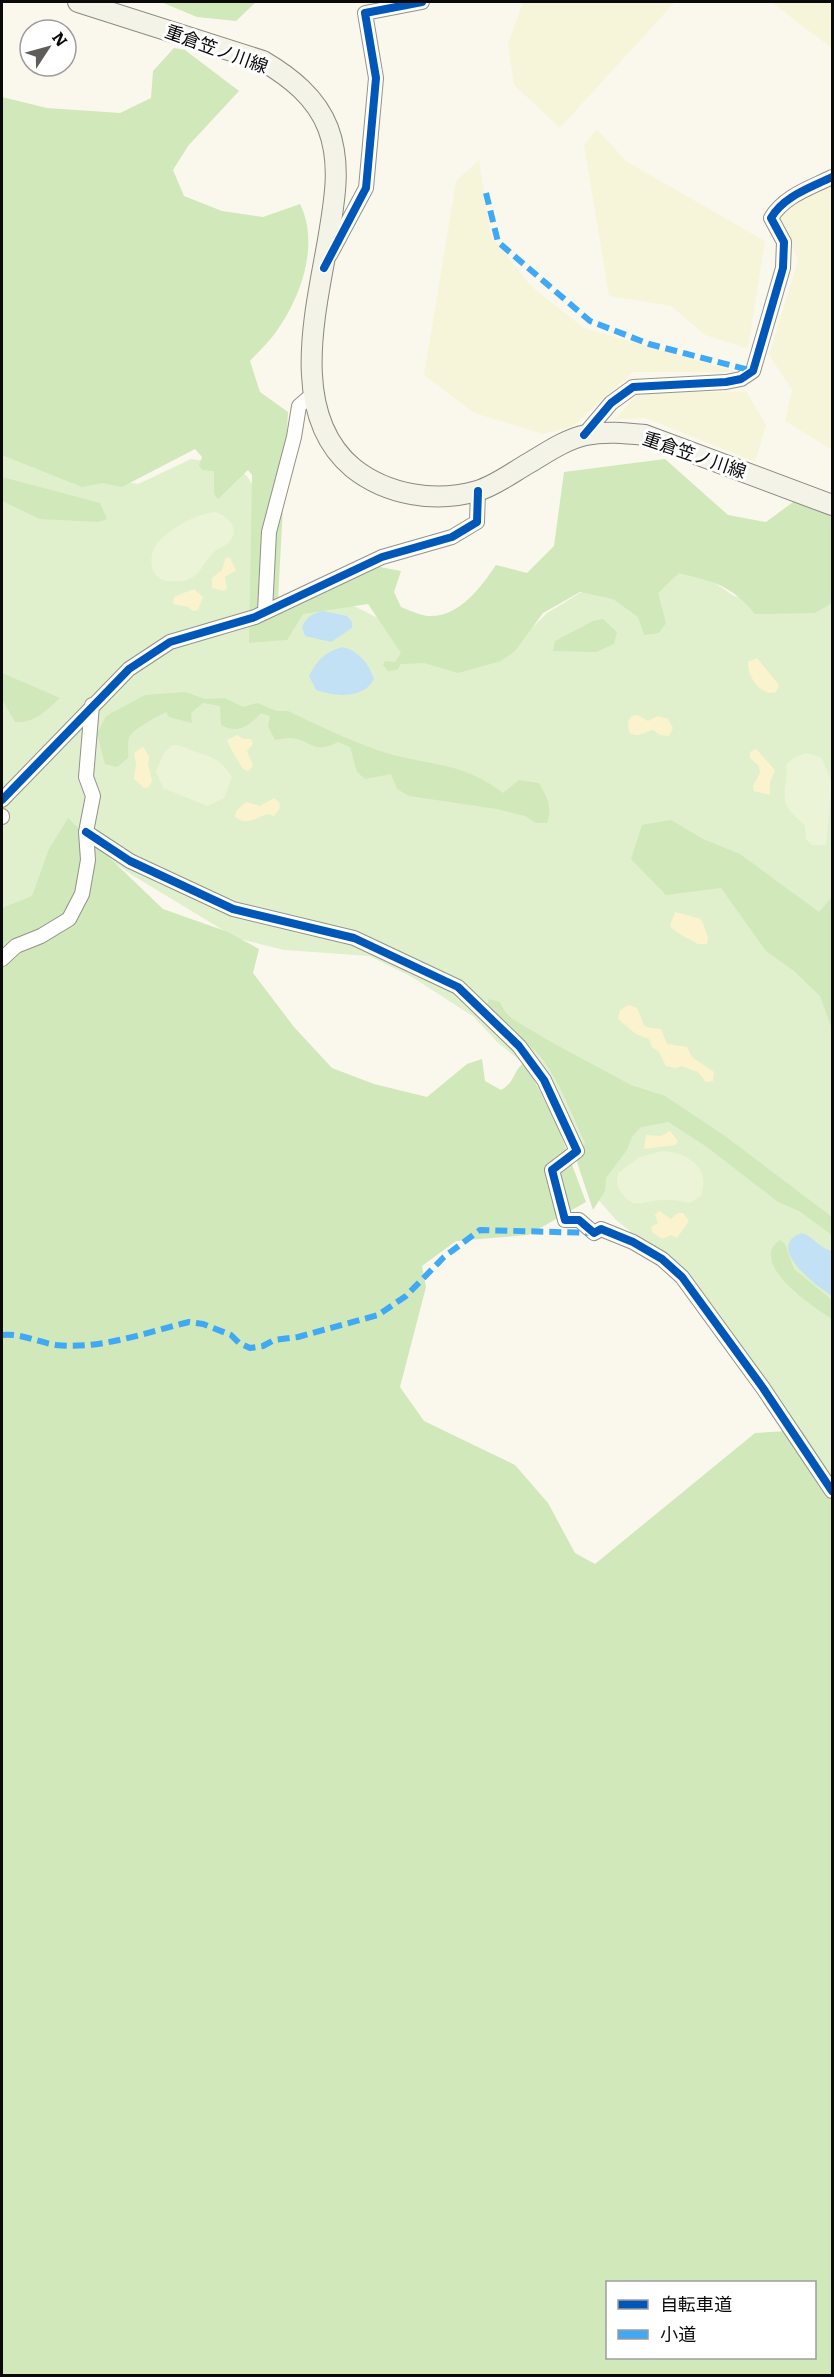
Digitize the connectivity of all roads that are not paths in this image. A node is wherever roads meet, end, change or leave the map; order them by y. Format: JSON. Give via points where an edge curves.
{"nodes":[{"id":1,"x":78,"y":2,"type":"edge"},
{"id":2,"x":422,"y":2,"type":"edge"},
{"id":3,"x":832,"y":177,"type":"edge"},
{"id":4,"x":324,"y":268,"type":"junction"},
{"id":5,"x":313,"y":394,"type":"junction"},
{"id":6,"x":584,"y":435,"type":"junction"},
{"id":7,"x":478,"y":491,"type":"junction"},
{"id":8,"x":832,"y":505,"type":"edge"},
{"id":9,"x":265,"y":611,"type":"junction"},
{"id":10,"x":92,"y":705,"type":"junction"},
{"id":11,"x":2,"y":800,"type":"edge"},
{"id":12,"x":86,"y":832,"type":"junction"},
{"id":13,"x":2,"y":959,"type":"edge"},
{"id":14,"x":832,"y":1491,"type":"edge"}],
"edges":[{"from":1,"to":4,"type":"main road","name":"重倉笠ノ川線","via":[[263,61],[306,93],[328,128],[334,156],[337,188]]},
{"from":2,"to":4,"type":"street","via":[[365,13],[376,78],[366,188]]},
{"from":3,"to":6,"type":"street","via":[[791,197],[777,207],[771,218],[784,242],[783,268],[753,371],[726,382],[633,387],[611,403]]},
{"from":4,"to":5,"type":"main road","name":"重倉笠ノ川線","via":[[310,362]]},
{"from":5,"to":7,"type":"main road","name":"重倉笠ノ川線","via":[[324,430],[350,465],[372,483],[423,496]]},
{"from":5,"to":9,"type":"street","via":[[299,406],[269,532]]},
{"from":6,"to":7,"type":"main road","name":"重倉笠ノ川線"},
{"from":6,"to":8,"type":"main road","name":"重倉笠ノ川線","via":[[645,435]]},
{"from":7,"to":9,"type":"street","via":[[477,522],[452,537],[382,557]]},
{"from":9,"to":10,"type":"street","via":[[170,642],[129,669]]},
{"from":10,"to":11,"type":"street"},
{"from":10,"to":12,"type":"street","via":[[86,777],[93,796]]},
{"from":12,"to":13,"type":"street","via":[[88,860],[82,894],[69,920],[16,946]]},
{"from":12,"to":14,"type":"street","via":[[130,861],[233,909],[354,938],[458,987],[519,1046],[544,1080],[561,1115],[577,1151],[552,1170],[565,1220],[579,1220],[594,1233],[601,1229],[633,1242],[662,1259],[682,1277],[764,1388]]}]}
